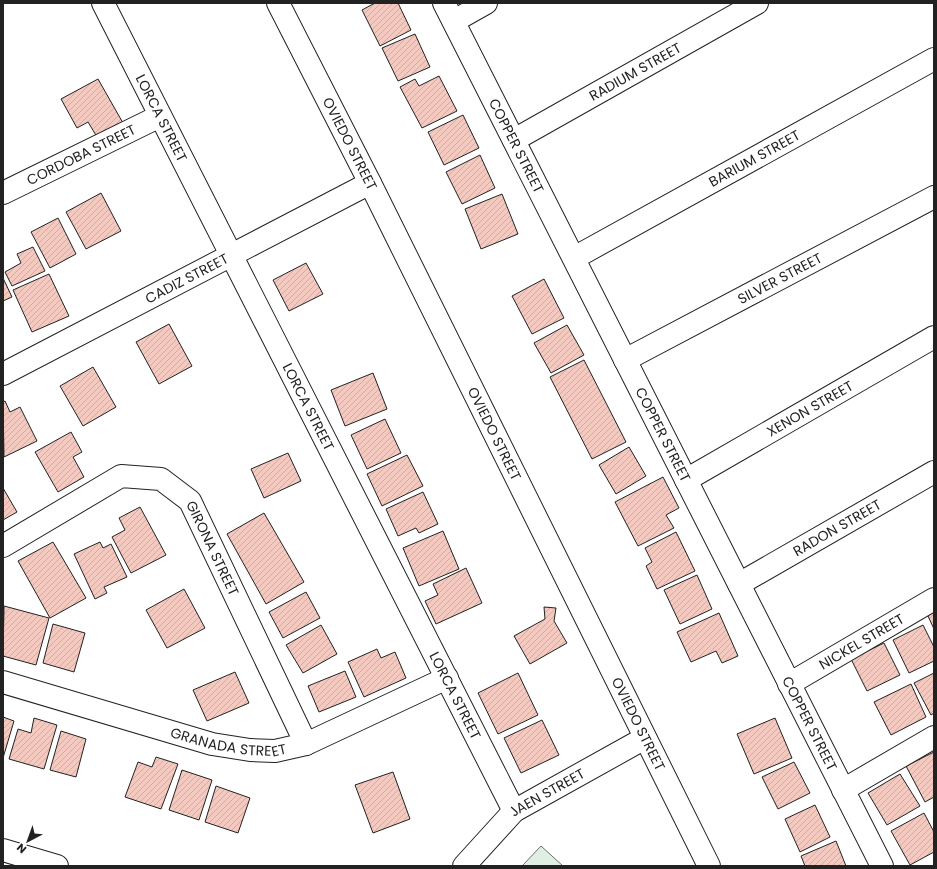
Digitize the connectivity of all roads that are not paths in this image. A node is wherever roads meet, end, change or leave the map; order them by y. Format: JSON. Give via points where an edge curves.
{"nodes":[{"id":1,"x":103,"y":3,"type":"edge"},
{"id":2,"x":278,"y":3,"type":"edge"},
{"id":3,"x":486,"y":3,"type":"edge"},
{"id":4,"x":757,"y":3,"type":"edge"},
{"id":5,"x":449,"y":12,"type":"edge"},
{"id":6,"x":934,"y":59,"type":"edge"},
{"id":7,"x":160,"y":116,"type":"junction"},
{"id":8,"x":514,"y":140,"type":"junction"},
{"id":9,"x":370,"y":183,"type":"junction"},
{"id":10,"x":3,"y":193,"type":"edge"},
{"id":11,"x":934,"y":197,"type":"edge"},
{"id":12,"x":232,"y":256,"type":"junction"},
{"id":13,"x":574,"y":258,"type":"junction"},
{"id":14,"x":934,"y":337,"type":"edge"},
{"id":15,"x":625,"y":360,"type":"junction"},
{"id":16,"x":3,"y":374,"type":"edge"},
{"id":17,"x":934,"y":472,"type":"edge"},
{"id":18,"x":686,"y":480,"type":"junction"},
{"id":19,"x":3,"y":546,"type":"edge"},
{"id":20,"x":739,"y":584,"type":"junction"},
{"id":21,"x":934,"y":599,"type":"edge"},
{"id":22,"x":447,"y":678,"type":"junction"},
{"id":23,"x":3,"y":682,"type":"edge"},
{"id":24,"x":789,"y":684,"type":"junction"},
{"id":25,"x":934,"y":737,"type":"edge"},
{"id":26,"x":646,"y":738,"type":"junction"},
{"id":27,"x":306,"y":744,"type":"junction"},
{"id":28,"x":843,"y":790,"type":"junction"},
{"id":29,"x":514,"y":810,"type":"junction"},
{"id":30,"x":3,"y":850,"type":"edge"},
{"id":31,"x":56,"y":866,"type":"edge"},
{"id":32,"x":464,"y":866,"type":"edge"},
{"id":33,"x":709,"y":866,"type":"edge"},
{"id":34,"x":882,"y":866,"type":"edge"}],
"edges":[{"from":1,"to":7,"type":"street","name":"LORCA STREET"},
{"from":2,"to":9,"type":"street","name":"OVIEDO STREET"},
{"from":3,"to":5,"type":"street"},
{"from":4,"to":8,"type":"street","name":"RADIUM STREET"},
{"from":5,"to":8,"type":"street","name":"COPPER STREET"},
{"from":6,"to":13,"type":"street","name":"BARIUM STREET"},
{"from":7,"to":10,"type":"street","name":"CORDOBA STREET"},
{"from":7,"to":12,"type":"street","name":"LORCA STREET"},
{"from":8,"to":13,"type":"street","name":"COPPER STREET"},
{"from":9,"to":12,"type":"street","name":"CADIZ STREET"},
{"from":9,"to":26,"type":"street","name":"OVIEDO STREET"},
{"from":11,"to":15,"type":"street","name":"SILVER STREET"},
{"from":12,"to":16,"type":"street","name":"CADIZ STREET"},
{"from":12,"to":22,"type":"street","name":"LORCA STREET"},
{"from":13,"to":15,"type":"street","name":"COPPER STREET"},
{"from":14,"to":18,"type":"street","name":"XENON STREET"},
{"from":15,"to":18,"type":"street","name":"COPPER STREET"},
{"from":17,"to":20,"type":"street","name":"RADON STREET"},
{"from":18,"to":20,"type":"street","name":"COPPER STREET"},
{"from":19,"to":27,"type":"street","name":"GIRONA STREET","via":[[121,476],[161,479],[190,501]]},
{"from":20,"to":24,"type":"street","name":"COPPER STREET"},
{"from":21,"to":24,"type":"street","name":"NICKEL STREET"},
{"from":22,"to":27,"type":"street","name":"GRANADA STREET"},
{"from":22,"to":29,"type":"street","name":"LORCA STREET"},
{"from":23,"to":27,"type":"street","name":"GRANADA STREET","via":[[212,744],[275,751]]},
{"from":24,"to":28,"type":"street","name":"COPPER STREET"},
{"from":25,"to":28,"type":"street"},
{"from":26,"to":29,"type":"street","name":"JAEN STREET"},
{"from":26,"to":33,"type":"street","name":"OVIEDO STREET"},
{"from":28,"to":34,"type":"street","name":"COPPER STREET"},
{"from":29,"to":32,"type":"street","name":"JAEN STREET"},
{"from":30,"to":31,"type":"street"}]}
